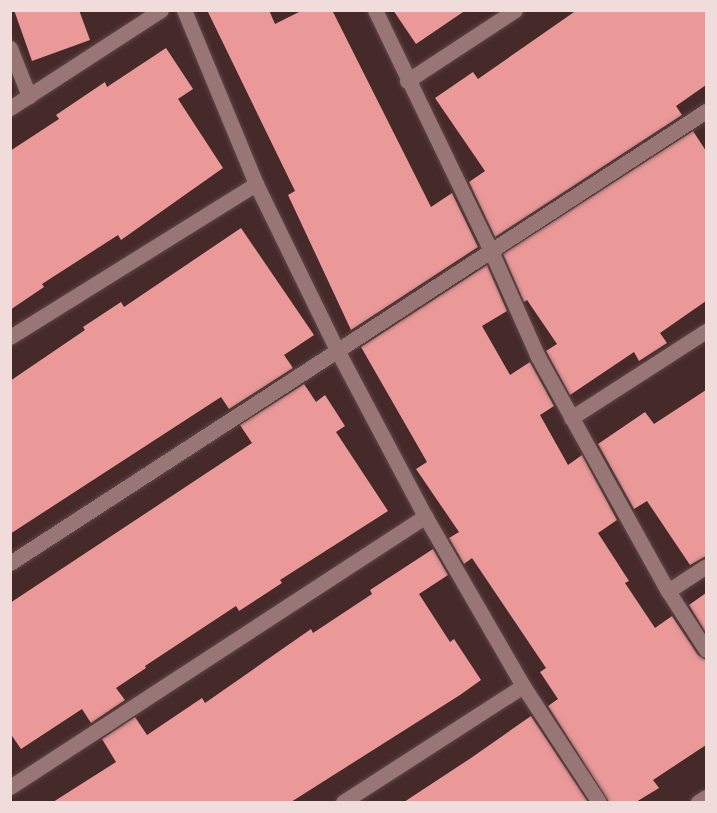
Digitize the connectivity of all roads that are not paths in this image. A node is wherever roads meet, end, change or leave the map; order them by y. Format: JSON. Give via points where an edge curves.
{"nodes":[{"id":1,"x":161,"y":10,"type":"edge"},
{"id":2,"x":184,"y":10,"type":"edge"},
{"id":3,"x":375,"y":10,"type":"edge"},
{"id":4,"x":515,"y":10,"type":"edge"},
{"id":5,"x":10,"y":48,"type":"edge"},
{"id":6,"x":407,"y":81,"type":"junction"},
{"id":7,"x":29,"y":96,"type":"junction"},
{"id":8,"x":10,"y":108,"type":"edge"},
{"id":9,"x":706,"y":111,"type":"edge"},
{"id":10,"x":256,"y":184,"type":"junction"},
{"id":11,"x":491,"y":251,"type":"junction"},
{"id":12,"x":706,"y":331,"type":"edge"},
{"id":13,"x":10,"y":337,"type":"edge"},
{"id":14,"x":337,"y":350,"type":"junction"},
{"id":15,"x":571,"y":418,"type":"junction"},
{"id":16,"x":425,"y":516,"type":"junction"},
{"id":17,"x":10,"y":563,"type":"edge"},
{"id":18,"x":706,"y":566,"type":"edge"},
{"id":19,"x":668,"y":591,"type":"junction"},
{"id":20,"x":706,"y":650,"type":"edge"},
{"id":21,"x":523,"y":686,"type":"junction"},
{"id":22,"x":10,"y":787,"type":"edge"},
{"id":23,"x":706,"y":797,"type":"edge"},
{"id":24,"x":343,"y":802,"type":"edge"},
{"id":25,"x":599,"y":802,"type":"edge"},
{"id":26,"x":698,"y":802,"type":"edge"}],
"edges":[{"from":1,"to":7,"type":"street"},
{"from":2,"to":10,"type":"street"},
{"from":3,"to":6,"type":"street"},
{"from":4,"to":6,"type":"street"},
{"from":5,"to":7,"type":"street"},
{"from":6,"to":11,"type":"street"},
{"from":7,"to":8,"type":"street"},
{"from":9,"to":11,"type":"street"},
{"from":10,"to":13,"type":"street"},
{"from":10,"to":14,"type":"street"},
{"from":11,"to":14,"type":"street"},
{"from":11,"to":15,"type":"street","via":[[537,356]]},
{"from":12,"to":15,"type":"street"},
{"from":14,"to":16,"type":"street"},
{"from":14,"to":17,"type":"street"},
{"from":15,"to":19,"type":"street"},
{"from":16,"to":21,"type":"street"},
{"from":16,"to":22,"type":"street"},
{"from":18,"to":19,"type":"street"},
{"from":19,"to":20,"type":"street"},
{"from":21,"to":24,"type":"street"},
{"from":21,"to":25,"type":"street"},
{"from":23,"to":26,"type":"street"}]}
